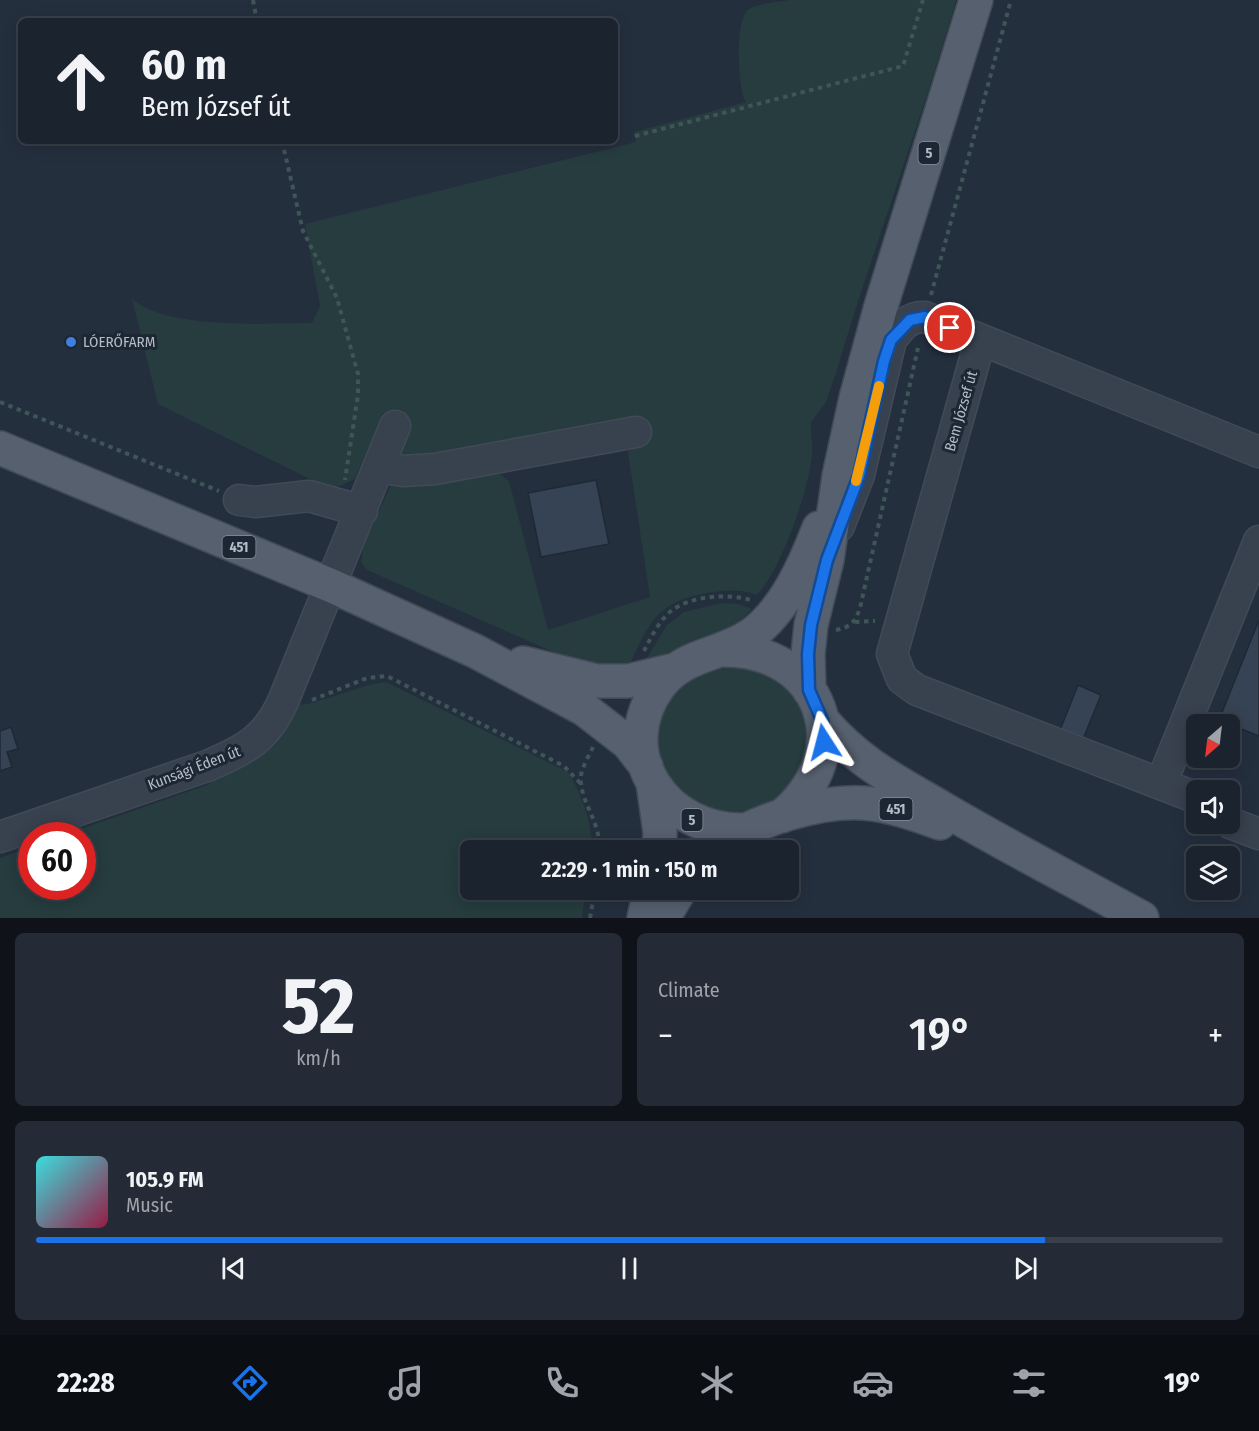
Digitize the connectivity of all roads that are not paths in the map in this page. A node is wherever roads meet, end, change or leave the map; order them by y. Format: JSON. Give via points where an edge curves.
{"nodes":[{"id":1,"x":976,"y":0,"type":"edge"},
{"id":2,"x":980,"y":341,"type":"junction"},
{"id":3,"x":395,"y":426,"type":"dead end"},
{"id":4,"x":636,"y":432,"type":"dead end"},
{"id":5,"x":0,"y":448,"type":"edge"},
{"id":6,"x":1259,"y":452,"type":"edge"},
{"id":7,"x":379,"y":467,"type":"junction"},
{"id":8,"x":839,"y":476,"type":"junction"},
{"id":9,"x":239,"y":500,"type":"road end"},
{"id":10,"x":352,"y":507,"type":"junction"},
{"id":11,"x":1259,"y":541,"type":"edge"},
{"id":12,"x":827,"y":560,"type":"junction"},
{"id":13,"x":332,"y":586,"type":"junction"},
{"id":14,"x":720,"y":650,"type":"junction"},
{"id":15,"x":476,"y":651,"type":"junction"},
{"id":16,"x":674,"y":670,"type":"junction"},
{"id":17,"x":809,"y":690,"type":"junction"},
{"id":18,"x":917,"y":690,"type":"junction"},
{"id":19,"x":822,"y":720,"type":"junction"},
{"id":20,"x":650,"y":775,"type":"junction"},
{"id":21,"x":1161,"y":784,"type":"junction"},
{"id":22,"x":1186,"y":794,"type":"edge"},
{"id":23,"x":1186,"y":806,"type":"edge"},
{"id":24,"x":782,"y":816,"type":"junction"},
{"id":25,"x":1240,"y":816,"type":"edge"},
{"id":26,"x":1259,"y":823,"type":"edge"},
{"id":27,"x":1240,"y":827,"type":"edge"},
{"id":28,"x":744,"y":830,"type":"junction"},
{"id":29,"x":1259,"y":834,"type":"edge"},
{"id":30,"x":0,"y":837,"type":"edge"},
{"id":31,"x":660,"y":840,"type":"edge"},
{"id":32,"x":730,"y":840,"type":"edge"},
{"id":33,"x":1006,"y":846,"type":"junction"},
{"id":34,"x":648,"y":900,"type":"edge"},
{"id":35,"x":674,"y":900,"type":"edge"},
{"id":36,"x":644,"y":918,"type":"edge"},
{"id":37,"x":663,"y":918,"type":"edge"},
{"id":38,"x":1142,"y":918,"type":"edge"}],
"edges":[{"from":1,"to":8,"type":"main road","number":"5","via":[[878,315]]},
{"from":2,"to":6,"type":"street"},
{"from":2,"to":12,"type":"street","via":[[925,317],[900,327],[891,340],[859,476]]},
{"from":2,"to":18,"type":"street","name":"Bem József út","via":[[892,654],[902,679]]},
{"from":3,"to":7,"type":"street","name":"Kunsági Éden út"},
{"from":4,"to":7,"type":"street","via":[[435,469],[404,471]]},
{"from":5,"to":13,"type":"main road","number":"451"},
{"from":7,"to":10,"type":"street","name":"Kunsági Éden út"},
{"from":8,"to":12,"type":"main road","number":"5"},
{"from":8,"to":14,"type":"main road","number":"5","via":[[811,549],[777,610],[750,635]]},
{"from":9,"to":10,"type":"street","via":[[309,496]]},
{"from":10,"to":13,"type":"street","name":"Kunsági Éden út"},
{"from":11,"to":21,"type":"street"},
{"from":12,"to":17,"type":"main road","number":"5","via":[[811,625]]},
{"from":13,"to":15,"type":"main road","number":"451"},
{"from":13,"to":30,"type":"street","name":"Kunsági Éden út","via":[[266,732],[239,752],[207,766]]},
{"from":14,"to":16,"type":"main road","number":"5","via":[[696,657]]},
{"from":14,"to":17,"type":"main road","number":"5","via":[[761,653],[796,674]]},
{"from":15,"to":16,"type":"main road","number":"451","via":[[597,681],[628,681]]},
{"from":15,"to":20,"type":"main road","number":"451","via":[[584,709],[628,743]]},
{"from":16,"to":20,"type":"main road","number":"5","via":[[649,704],[643,735]]},
{"from":17,"to":19,"type":"main road","number":"5"},
{"from":18,"to":21,"type":"street"},
{"from":18,"to":23,"type":"street","via":[[1038,746]]},
{"from":19,"to":24,"type":"main road","number":"5","via":[[821,764],[799,802]]},
{"from":19,"to":33,"type":"main road","number":"451","via":[[863,761]]},
{"from":20,"to":28,"type":"main road","number":"5","via":[[677,811],[692,820],[726,830]]},
{"from":20,"to":31,"type":"main road","number":"5"},
{"from":21,"to":22,"type":"street"},
{"from":24,"to":28,"type":"main road","number":"5"},
{"from":24,"to":33,"type":"main road","number":"451","via":[[861,803],[895,808]]},
{"from":25,"to":26,"type":"street"},
{"from":27,"to":29,"type":"street"},
{"from":28,"to":32,"type":"main road","number":"5"},
{"from":33,"to":38,"type":"main road","number":"451"},
{"from":34,"to":36,"type":"main road"},
{"from":35,"to":37,"type":"main road"}]}
